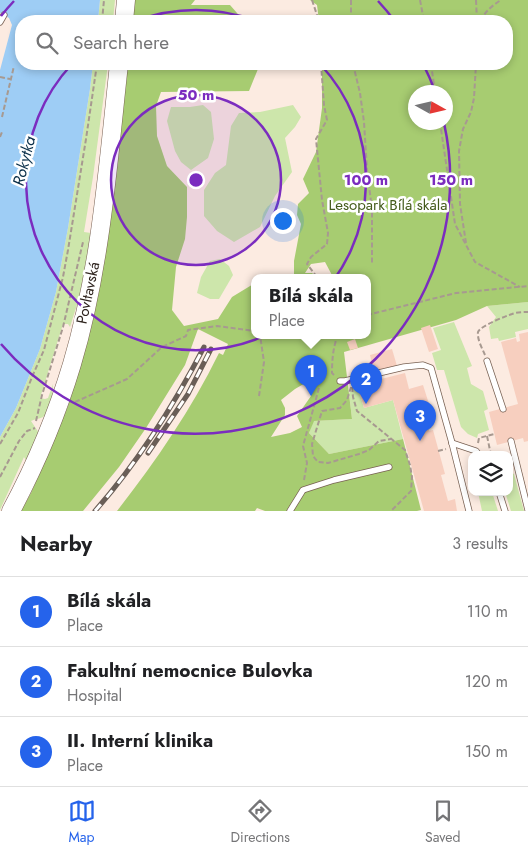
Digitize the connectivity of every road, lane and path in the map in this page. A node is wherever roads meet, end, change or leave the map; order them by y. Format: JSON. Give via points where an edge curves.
{"nodes":[{"id":1,"x":104,"y":0,"type":"edge"},
{"id":2,"x":126,"y":0,"type":"edge"},
{"id":3,"x":312,"y":0,"type":"edge"},
{"id":4,"x":351,"y":0,"type":"edge"},
{"id":5,"x":420,"y":0,"type":"edge"},
{"id":6,"x":476,"y":0,"type":"edge"},
{"id":7,"x":501,"y":0,"type":"edge"},
{"id":8,"x":4,"y":15,"type":"dead end"},
{"id":9,"x":103,"y":15,"type":"edge"},
{"id":10,"x":125,"y":15,"type":"edge"},
{"id":11,"x":317,"y":15,"type":"edge"},
{"id":12,"x":351,"y":15,"type":"edge"},
{"id":13,"x":423,"y":15,"type":"edge"},
{"id":14,"x":477,"y":15,"type":"edge"},
{"id":15,"x":485,"y":15,"type":"edge"},
{"id":16,"x":0,"y":22,"type":"edge"},
{"id":17,"x":14,"y":66,"type":"dead end"},
{"id":18,"x":96,"y":70,"type":"edge"},
{"id":19,"x":118,"y":70,"type":"edge"},
{"id":20,"x":321,"y":70,"type":"edge"},
{"id":21,"x":354,"y":70,"type":"edge"},
{"id":22,"x":432,"y":70,"type":"edge"},
{"id":23,"x":476,"y":70,"type":"edge"},
{"id":24,"x":0,"y":77,"type":"edge"},
{"id":25,"x":10,"y":79,"type":"junction"},
{"id":26,"x":434,"y":85,"type":"edge"},
{"id":27,"x":0,"y":102,"type":"edge"},
{"id":28,"x":5,"y":103,"type":"junction"},
{"id":29,"x":2,"y":116,"type":"dead end"},
{"id":30,"x":441,"y":130,"type":"edge"},
{"id":31,"x":2,"y":132,"type":"dead end"},
{"id":32,"x":0,"y":137,"type":"edge"},
{"id":33,"x":83,"y":241,"type":"dead end"},
{"id":34,"x":466,"y":245,"type":"junction"},
{"id":35,"x":372,"y":264,"type":"dead end"},
{"id":36,"x":315,"y":274,"type":"edge"},
{"id":37,"x":528,"y":286,"type":"edge"},
{"id":38,"x":520,"y":287,"type":"junction"},
{"id":39,"x":528,"y":312,"type":"edge"},
{"id":40,"x":371,"y":314,"type":"edge"},
{"id":41,"x":63,"y":327,"type":"junction"},
{"id":42,"x":67,"y":328,"type":"dead end"},
{"id":43,"x":251,"y":330,"type":"edge"},
{"id":44,"x":261,"y":339,"type":"edge"},
{"id":45,"x":336,"y":339,"type":"edge"},
{"id":46,"x":487,"y":360,"type":"joint"},
{"id":47,"x":340,"y":381,"type":"joint"},
{"id":48,"x":319,"y":388,"type":"dead end"},
{"id":49,"x":42,"y":395,"type":"junction"},
{"id":50,"x":46,"y":396,"type":"dead end"},
{"id":51,"x":259,"y":396,"type":"dead end"},
{"id":52,"x":74,"y":402,"type":"dead end"},
{"id":53,"x":503,"y":409,"type":"dead end"},
{"id":54,"x":494,"y":434,"type":"dead end"},
{"id":55,"x":487,"y":436,"type":"junction"},
{"id":56,"x":479,"y":438,"type":"dead end"},
{"id":57,"x":391,"y":439,"type":"junction"},
{"id":58,"x":511,"y":441,"type":"dead end"},
{"id":59,"x":452,"y":443,"type":"junction"},
{"id":60,"x":0,"y":444,"type":"edge"},
{"id":61,"x":442,"y":450,"type":"dead end"},
{"id":62,"x":438,"y":451,"type":"dead end"},
{"id":63,"x":477,"y":451,"type":"edge"},
{"id":64,"x":490,"y":451,"type":"edge"},
{"id":65,"x":389,"y":467,"type":"dead end"},
{"id":66,"x":0,"y":477,"type":"edge"},
{"id":67,"x":303,"y":490,"type":"junction"},
{"id":68,"x":500,"y":496,"type":"edge"},
{"id":69,"x":528,"y":510,"type":"edge"},
{"id":70,"x":11,"y":511,"type":"edge"},
{"id":71,"x":290,"y":511,"type":"edge"},
{"id":72,"x":392,"y":511,"type":"edge"},
{"id":73,"x":469,"y":511,"type":"edge"},
{"id":74,"x":505,"y":511,"type":"edge"}],
"edges":[{"from":1,"to":9,"type":"path"},
{"from":2,"to":10,"type":"main road"},
{"from":3,"to":11,"type":"path"},
{"from":4,"to":12,"type":"path"},
{"from":5,"to":13,"type":"path"},
{"from":6,"to":14,"type":"path"},
{"from":7,"to":15,"type":"path"},
{"from":8,"to":16,"type":"lane"},
{"from":17,"to":25,"type":"path"},
{"from":18,"to":60,"type":"path","via":[[68,250],[44,350],[18,412]]},
{"from":19,"to":70,"type":"main road","name":"Povltavská","via":[[100,226],[84,316],[62,396]]},
{"from":20,"to":36,"type":"path","via":[[328,120],[316,139],[328,233],[326,244],[307,264]]},
{"from":21,"to":35,"type":"path","via":[[364,122],[372,209]]},
{"from":22,"to":26,"type":"path"},
{"from":23,"to":34,"type":"path","via":[[474,98],[459,151],[460,204]]},
{"from":24,"to":25,"type":"path"},
{"from":25,"to":28,"type":"path"},
{"from":27,"to":28,"type":"path"},
{"from":28,"to":29,"type":"path"},
{"from":30,"to":34,"type":"path","via":[[455,224]]},
{"from":31,"to":32,"type":"path"},
{"from":33,"to":41,"type":"path"},
{"from":34,"to":38,"type":"path","via":[[474,262]]},
{"from":37,"to":38,"type":"path"},
{"from":38,"to":40,"type":"path","via":[[456,294]]},
{"from":39,"to":46,"type":"path","via":[[497,320],[480,329],[479,338]]},
{"from":41,"to":42,"type":"path"},
{"from":41,"to":49,"type":"path"},
{"from":43,"to":52,"type":"path","via":[[217,326],[188,330],[186,336],[162,346],[127,379]]},
{"from":44,"to":51,"type":"path","via":[[264,362]]},
{"from":45,"to":47,"type":"path","via":[[332,373]]},
{"from":46,"to":53,"type":"lane"},
{"from":47,"to":59,"type":"lane","via":[[404,367],[423,365],[431,368]]},
{"from":48,"to":67,"type":"path","via":[[303,446],[306,463]]},
{"from":49,"to":50,"type":"path"},
{"from":49,"to":66,"type":"path","via":[[34,428],[19,441]]},
{"from":54,"to":55,"type":"path"},
{"from":55,"to":56,"type":"path"},
{"from":55,"to":64,"type":"path"},
{"from":57,"to":57,"type":"path","via":[[357,411],[352,385],[347,400],[340,408],[322,411],[312,444],[313,456],[318,462],[328,463],[359,454],[379,441]]},
{"from":57,"to":72,"type":"path","via":[[404,450],[412,477],[411,491]]},
{"from":58,"to":69,"type":"lane"},
{"from":59,"to":63,"type":"lane"},
{"from":59,"to":73,"type":"lane"},
{"from":61,"to":62,"type":"path"},
{"from":65,"to":67,"type":"lane"},
{"from":67,"to":71,"type":"lane"},
{"from":68,"to":74,"type":"lane"}]}
